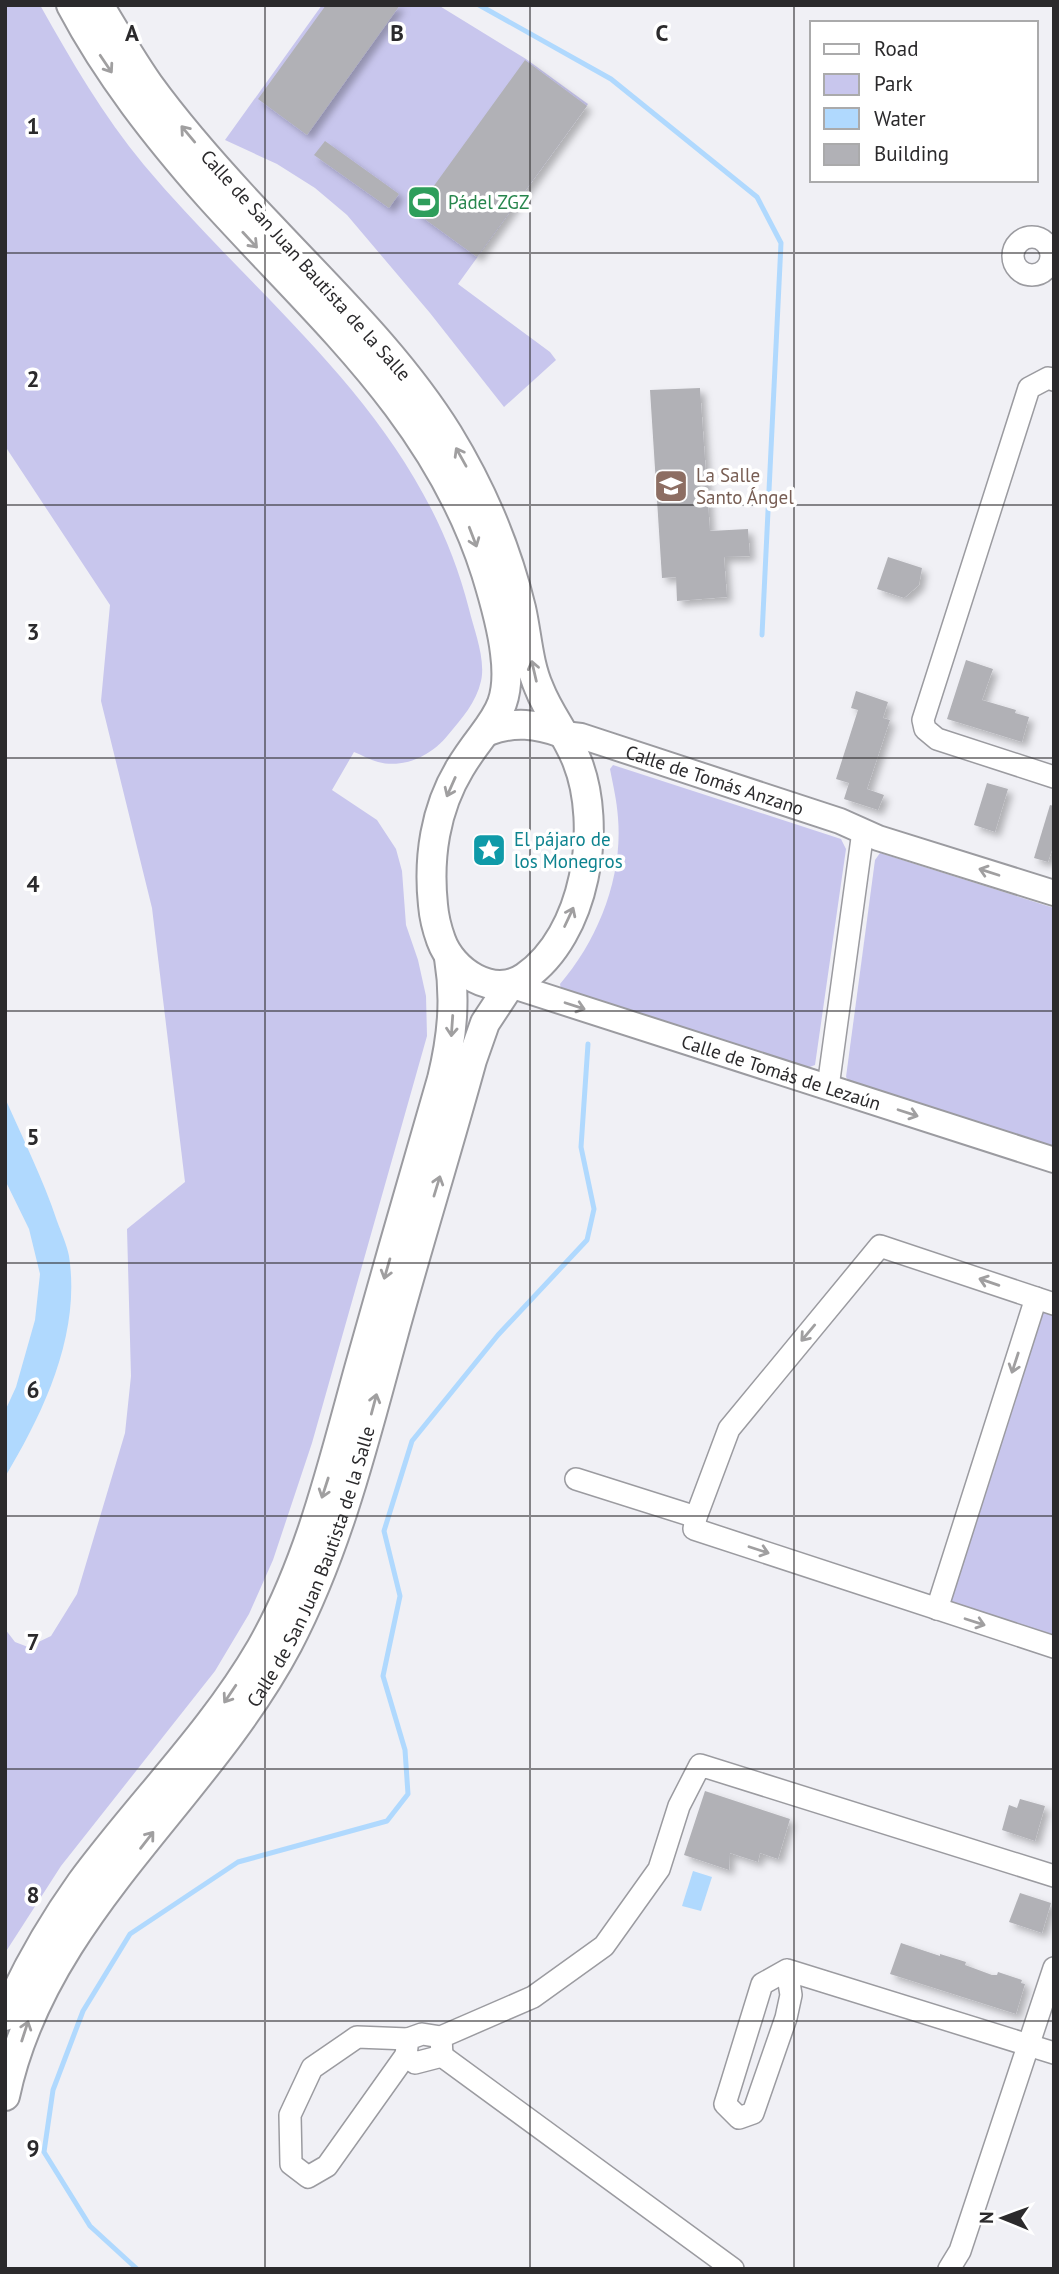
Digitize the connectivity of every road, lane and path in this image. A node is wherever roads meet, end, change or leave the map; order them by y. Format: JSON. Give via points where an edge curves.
{"nodes":[{"id":1,"x":71,"y":5,"type":"edge"},
{"id":2,"x":99,"y":5,"type":"edge"},
{"id":3,"x":1054,"y":380,"type":"edge"},
{"id":4,"x":488,"y":731,"type":"junction"},
{"id":5,"x":563,"y":734,"type":"junction"},
{"id":6,"x":1054,"y":777,"type":"edge"},
{"id":7,"x":863,"y":831,"type":"junction"},
{"id":8,"x":1054,"y":893,"type":"edge"},
{"id":9,"x":449,"y":958,"type":"junction"},
{"id":10,"x":510,"y":985,"type":"junction"},
{"id":11,"x":828,"y":1087,"type":"junction"},
{"id":12,"x":1054,"y":1160,"type":"edge"},
{"id":13,"x":1045,"y":1301,"type":"edge"},
{"id":14,"x":576,"y":1479,"type":"dead end"},
{"id":15,"x":696,"y":1517,"type":"junction"},
{"id":16,"x":937,"y":1609,"type":"junction"},
{"id":17,"x":1054,"y":1647,"type":"edge"},
{"id":18,"x":1054,"y":1876,"type":"edge"},
{"id":19,"x":1054,"y":1968,"type":"edge"},
{"id":20,"x":787,"y":1970,"type":"junction"},
{"id":21,"x":5,"y":2017,"type":"edge"},
{"id":22,"x":1029,"y":2045,"type":"junction"},
{"id":23,"x":407,"y":2047,"type":"junction"},
{"id":24,"x":442,"y":2047,"type":"junction"},
{"id":25,"x":1054,"y":2053,"type":"edge"},
{"id":26,"x":5,"y":2096,"type":"edge"},
{"id":27,"x":733,"y":2269,"type":"edge"},
{"id":28,"x":949,"y":2269,"type":"edge"}],
"edges":[{"from":1,"to":4,"type":"main road","name":"Calle de San Juan Bautista de la Salle","one_way":true,"via":[[104,62],[159,136],[208,195],[360,356],[404,411],[446,478],[467,519],[504,640],[507,691]]},
{"from":5,"to":2,"type":"main road","name":"Calle de San Juan Bautista de la Salle","one_way":true,"via":[[536,680],[515,585],[493,521],[438,419],[385,349],[177,121]]},
{"from":3,"to":6,"type":"street","via":[[1048,378],[1029,388],[923,720],[925,729],[937,739]]},
{"from":4,"to":5,"type":"main road","via":[[519,724]]},
{"from":4,"to":9,"type":"main road","name":"Calle de San Juan Bautista de la Salle","one_way":true,"via":[[453,782],[435,833],[433,905]]},
{"from":5,"to":7,"type":"street","name":"Calle de Tomás Anzano","via":[[581,736]]},
{"from":10,"to":5,"type":"main road","name":"Calle de San Juan Bautista de la Salle","one_way":true,"via":[[536,968],[559,937],[586,867],[588,804],[579,768]]},
{"from":8,"to":7,"type":"street","name":"Calle de Tomás Anzano","one_way":true},
{"from":7,"to":11,"type":"street"},
{"from":9,"to":10,"type":"main road","via":[[478,980]]},
{"from":9,"to":21,"type":"main road","name":"Calle de San Juan Bautista de la Salle","one_way":true,"via":[[453,1014],[442,1079],[328,1481],[286,1597],[261,1648],[220,1709],[82,1883],[43,1940]]},
{"from":10,"to":11,"type":"street","name":"Calle de Tomás de Lezaún","one_way":true},
{"from":26,"to":10,"type":"main road","name":"Calle de San Juan Bautista de la Salle","one_way":true,"via":[[30,2016],[63,1953],[240,1721],[267,1682],[312,1596],[359,1462],[475,1053],[485,1024]]},
{"from":11,"to":12,"type":"street","name":"Calle de Tomás de Lezaún","one_way":true},
{"from":13,"to":15,"type":"street","one_way":true,"via":[[880,1246],[729,1429]]},
{"from":13,"to":16,"type":"street","one_way":true},
{"from":14,"to":15,"type":"street"},
{"from":15,"to":16,"type":"street","one_way":true,"via":[[694,1529]]},
{"from":16,"to":17,"type":"street","one_way":true},
{"from":18,"to":24,"type":"street","via":[[700,1765],[679,1806],[659,1869],[604,1946],[533,1997]]},
{"from":19,"to":22,"type":"street"},
{"from":20,"to":20,"type":"street","via":[[762,1984],[725,2104],[739,2118],[753,2113],[786,2018],[791,1995]]},
{"from":20,"to":22,"type":"street"},
{"from":22,"to":25,"type":"street"},
{"from":22,"to":28,"type":"street","via":[[960,2251]]},
{"from":23,"to":23,"type":"street","via":[[357,2037],[312,2068],[290,2115],[291,2164],[308,2178],[327,2165]]},
{"from":23,"to":24,"type":"street","via":[[422,2034]]},
{"from":24,"to":27,"type":"street"}]}
